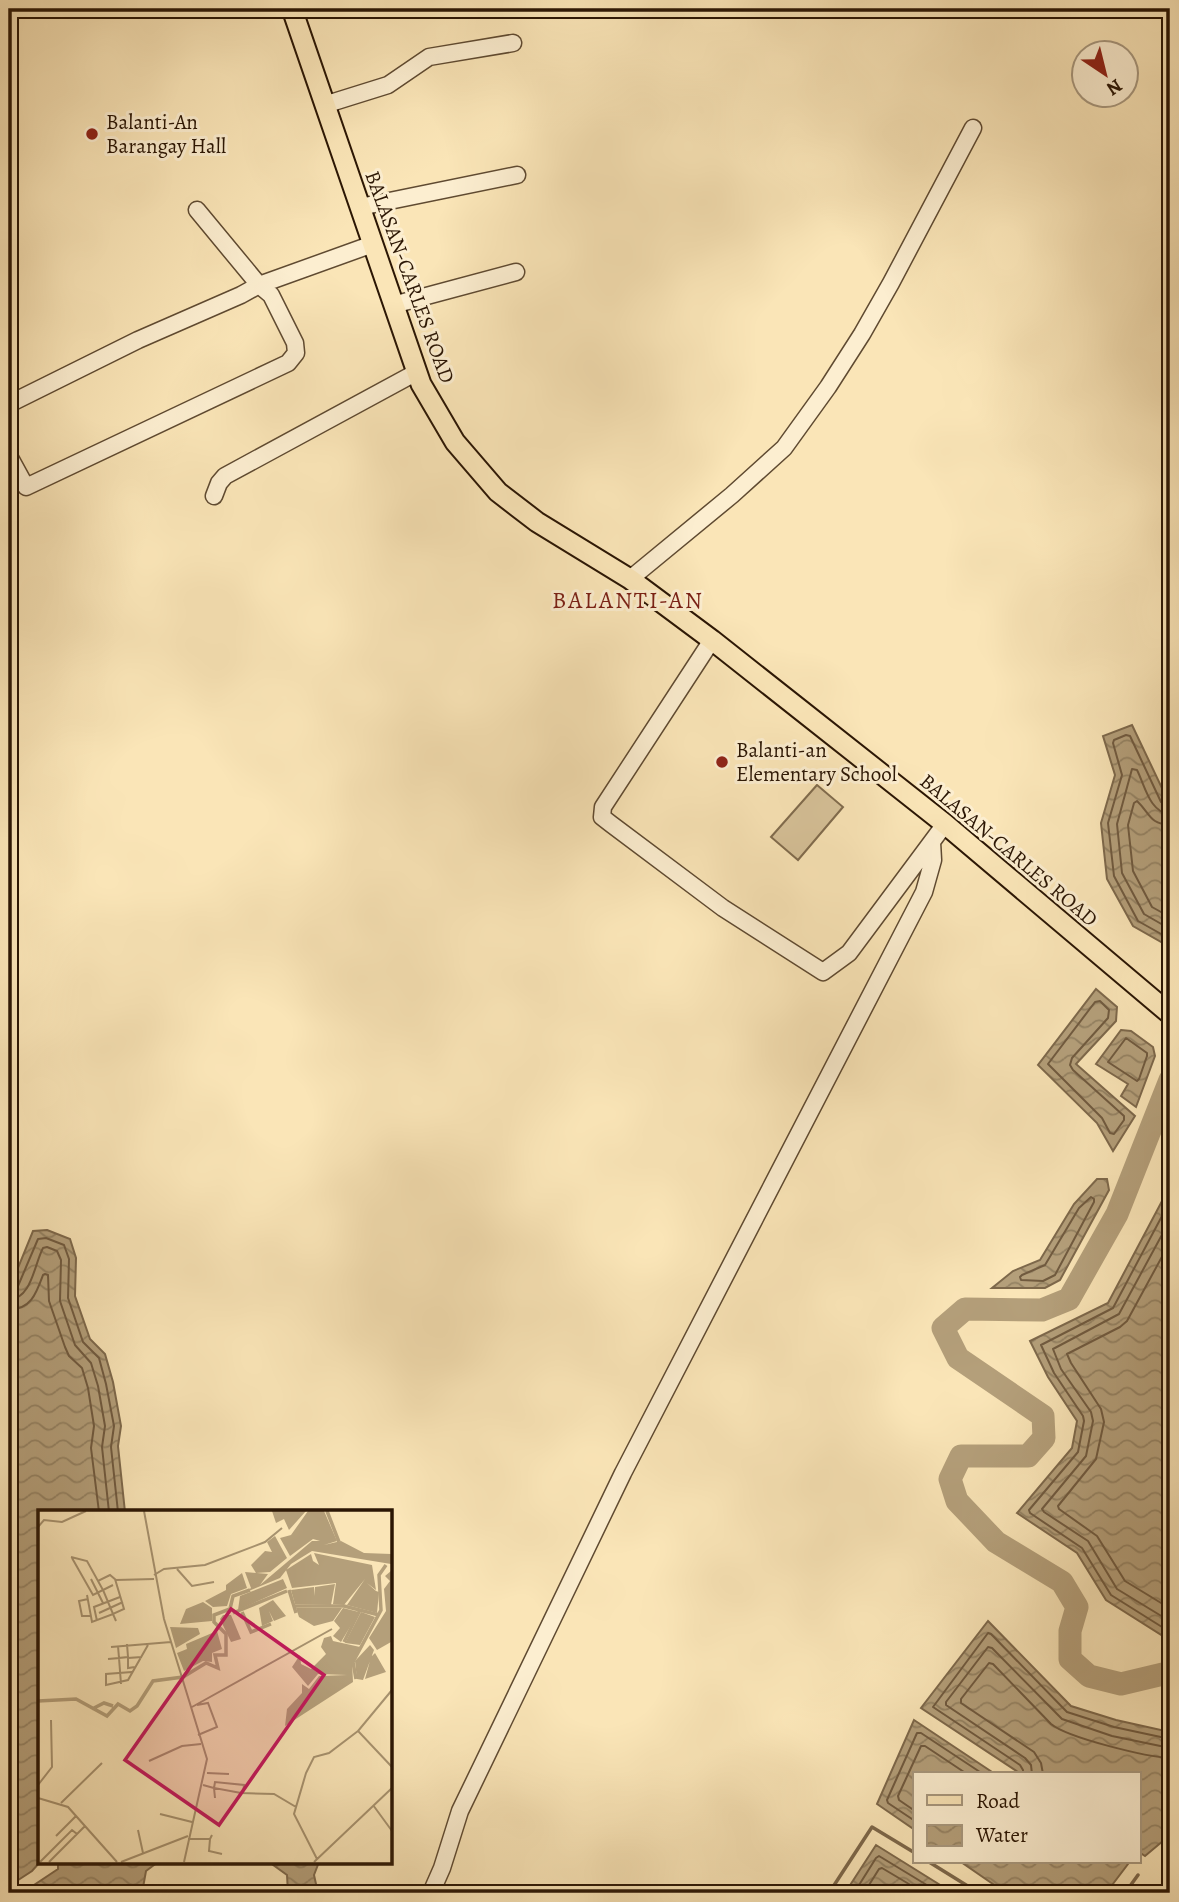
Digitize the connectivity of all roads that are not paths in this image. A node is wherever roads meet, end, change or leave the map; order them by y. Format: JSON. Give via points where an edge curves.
{"nodes":[{"id":1,"x":292,"y":9,"type":"edge"},
{"id":2,"x":513,"y":43,"type":"dead end"},
{"id":3,"x":324,"y":105,"type":"junction"},
{"id":4,"x":973,"y":128,"type":"dead end"},
{"id":5,"x":517,"y":174,"type":"dead end"},
{"id":6,"x":360,"y":207,"type":"junction"},
{"id":7,"x":197,"y":210,"type":"dead end"},
{"id":8,"x":373,"y":244,"type":"junction"},
{"id":9,"x":516,"y":272,"type":"dead end"},
{"id":10,"x":259,"y":285,"type":"junction"},
{"id":11,"x":393,"y":305,"type":"junction"},
{"id":12,"x":417,"y":372,"type":"junction"},
{"id":13,"x":9,"y":404,"type":"edge"},
{"id":14,"x":9,"y":456,"type":"edge"},
{"id":15,"x":214,"y":496,"type":"dead end"},
{"id":16,"x":629,"y":579,"type":"junction"},
{"id":17,"x":712,"y":640,"type":"junction"},
{"id":18,"x":944,"y":824,"type":"junction"},
{"id":19,"x":932,"y":842,"type":"junction"},
{"id":20,"x":1170,"y":1014,"type":"edge"},
{"id":21,"x":431,"y":1893,"type":"edge"}],
"edges":[{"from":1,"to":3,"type":"main road","name":"BALASAN-CARLES ROAD"},
{"from":2,"to":3,"type":"street","via":[[429,57],[388,85]]},
{"from":3,"to":6,"type":"main road","name":"BALASAN-CARLES ROAD"},
{"from":4,"to":16,"type":"street","via":[[862,334],[784,448]]},
{"from":5,"to":6,"type":"street"},
{"from":6,"to":8,"type":"main road","name":"BALASAN-CARLES ROAD"},
{"from":7,"to":10,"type":"street"},
{"from":8,"to":10,"type":"street"},
{"from":8,"to":11,"type":"main road","name":"BALASAN-CARLES ROAD"},
{"from":9,"to":11,"type":"street"},
{"from":10,"to":13,"type":"street"},
{"from":10,"to":14,"type":"street","via":[[271,295],[295,343],[296,353],[289,363],[26,487]]},
{"from":11,"to":12,"type":"main road","name":"BALASAN-CARLES ROAD"},
{"from":12,"to":15,"type":"street","via":[[225,475]]},
{"from":12,"to":16,"type":"main road","name":"BALASAN-CARLES ROAD","via":[[455,442],[498,492]]},
{"from":16,"to":17,"type":"main road","name":"BALASAN-CARLES ROAD"},
{"from":17,"to":18,"type":"main road","name":"BALASAN-CARLES ROAD"},
{"from":17,"to":19,"type":"street","via":[[603,807],[602,817],[723,908],[823,972],[849,953]]},
{"from":18,"to":19,"type":"street"},
{"from":18,"to":20,"type":"main road","name":"BALASAN-CARLES ROAD"},
{"from":19,"to":21,"type":"street","via":[[933,860],[924,892],[623,1473],[460,1811]]}]}
